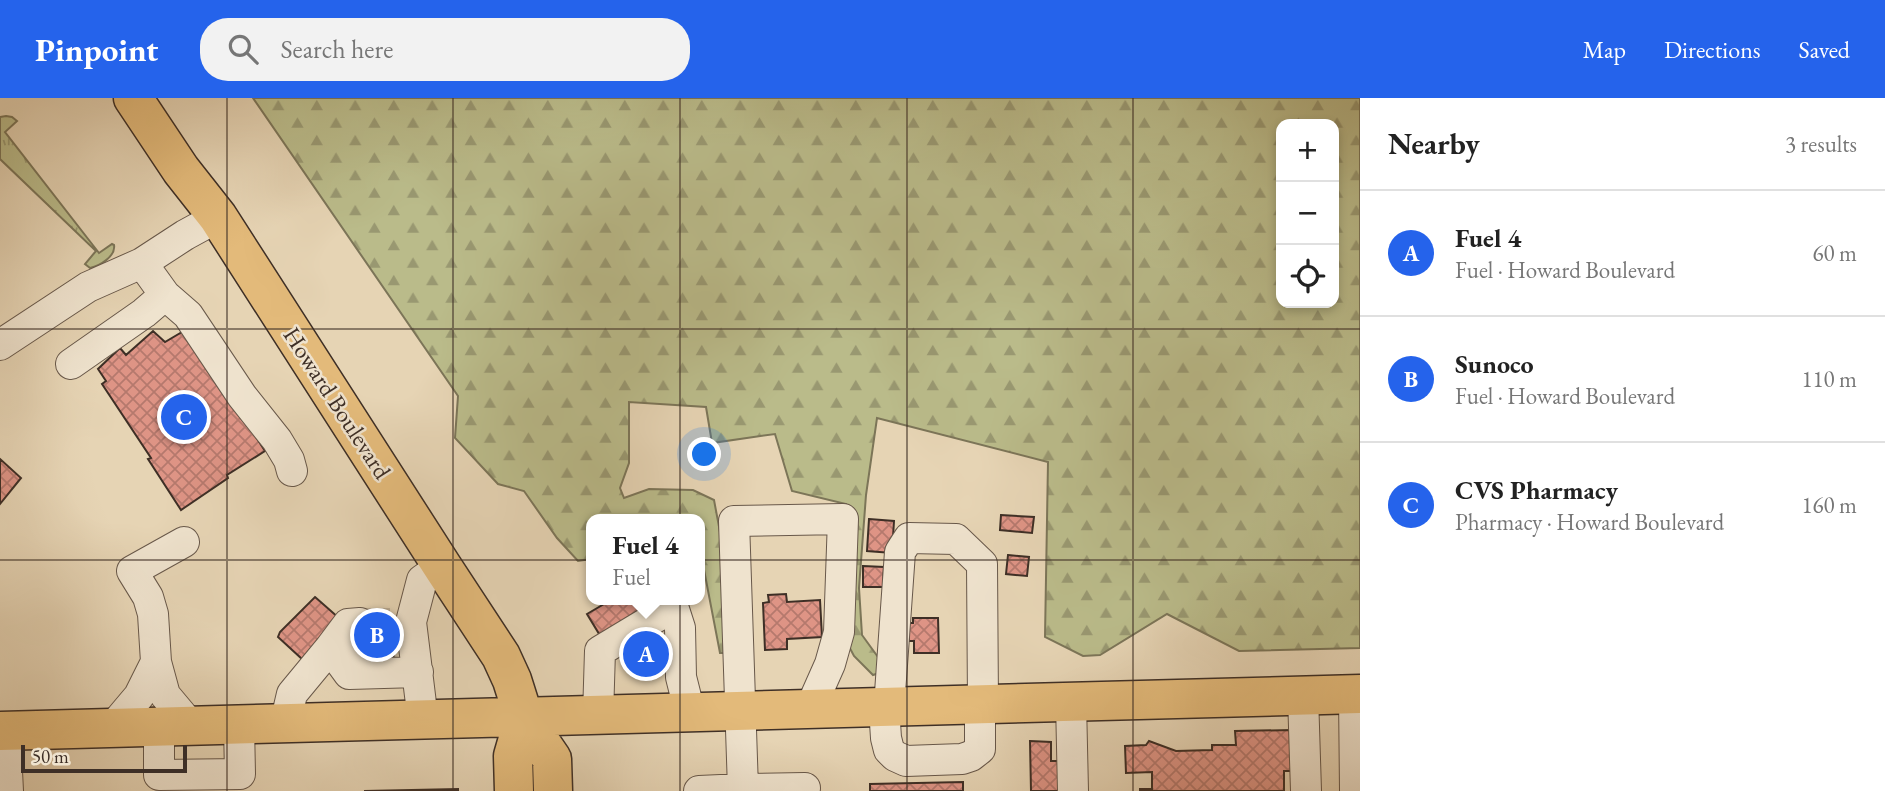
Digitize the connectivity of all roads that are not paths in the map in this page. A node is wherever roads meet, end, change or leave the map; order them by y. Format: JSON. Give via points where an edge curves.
{"nodes":[{"id":1,"x":133,"y":98,"type":"edge"},
{"id":2,"x":218,"y":217,"type":"junction"},
{"id":3,"x":142,"y":263,"type":"junction"},
{"id":4,"x":165,"y":295,"type":"junction"},
{"id":5,"x":0,"y":345,"type":"edge"},
{"id":6,"x":71,"y":364,"type":"dead end"},
{"id":7,"x":292,"y":471,"type":"dead end"},
{"id":8,"x":184,"y":542,"type":"dead end"},
{"id":9,"x":442,"y":566,"type":"junction"},
{"id":10,"x":669,"y":605,"type":"edge"},
{"id":11,"x":673,"y":605,"type":"edge"},
{"id":12,"x":361,"y":635,"type":"tunnel mouth"},
{"id":13,"x":406,"y":642,"type":"junction"},
{"id":14,"x":330,"y":648,"type":"junction"},
{"id":15,"x":156,"y":662,"type":"junction"},
{"id":16,"x":1357,"y":694,"type":"edge"},
{"id":17,"x":1303,"y":695,"type":"junction"},
{"id":18,"x":1071,"y":702,"type":"junction"},
{"id":19,"x":982,"y":704,"type":"junction"},
{"id":20,"x":887,"y":707,"type":"junction"},
{"id":21,"x":810,"y":709,"type":"junction"},
{"id":22,"x":740,"y":712,"type":"junction"},
{"id":23,"x":690,"y":713,"type":"junction"},
{"id":24,"x":598,"y":716,"type":"junction"},
{"id":25,"x":524,"y":718,"type":"junction"},
{"id":26,"x":423,"y":720,"type":"junction"},
{"id":27,"x":285,"y":724,"type":"junction"},
{"id":28,"x":239,"y":725,"type":"junction"},
{"id":29,"x":175,"y":726,"type":"junction"},
{"id":30,"x":112,"y":728,"type":"junction"},
{"id":31,"x":3,"y":731,"type":"edge"},
{"id":32,"x":152,"y":783,"type":"edge"},
{"id":33,"x":242,"y":783,"type":"edge"},
{"id":34,"x":804,"y":788,"type":"dead end"},
{"id":35,"x":743,"y":789,"type":"edge"},
{"id":36,"x":8,"y":791,"type":"edge"},
{"id":37,"x":514,"y":791,"type":"edge"},
{"id":38,"x":553,"y":791,"type":"edge"},
{"id":39,"x":699,"y":791,"type":"edge"},
{"id":40,"x":1073,"y":791,"type":"edge"},
{"id":41,"x":1306,"y":791,"type":"edge"},
{"id":42,"x":1355,"y":791,"type":"edge"}],
"edges":[{"from":1,"to":2,"type":"main road","name":"Howard Boulevard"},
{"from":2,"to":3,"type":"lane"},
{"from":2,"to":9,"type":"main road","name":"Howard Boulevard"},
{"from":3,"to":4,"type":"lane"},
{"from":3,"to":5,"type":"lane","via":[[88,287]]},
{"from":4,"to":6,"type":"lane"},
{"from":4,"to":7,"type":"lane","via":[[188,314],[277,440]]},
{"from":8,"to":15,"type":"lane","via":[[132,571],[153,614]]},
{"from":9,"to":13,"type":"lane","via":[[422,580]]},
{"from":9,"to":25,"type":"main road","name":"Howard Boulevard","via":[[501,656]]},
{"from":10,"to":24,"type":"lane","via":[[600,651]]},
{"from":11,"to":23,"type":"lane","via":[[680,628],[681,677]]},
{"from":12,"to":14,"type":"lane","via":[[348,624]]},
{"from":13,"to":14,"type":"lane","via":[[349,674]]},
{"from":13,"to":26,"type":"lane"},
{"from":14,"to":27,"type":"lane","via":[[292,694]]},
{"from":15,"to":29,"type":"lane"},
{"from":15,"to":30,"type":"lane","via":[[139,696]]},
{"from":16,"to":17,"type":"main road"},
{"from":16,"to":42,"type":"lane"},
{"from":17,"to":18,"type":"main road"},
{"from":17,"to":41,"type":"lane"},
{"from":18,"to":19,"type":"main road"},
{"from":18,"to":40,"type":"lane"},
{"from":19,"to":20,"type":"main road"},
{"from":19,"to":20,"type":"lane","via":[[980,749],[971,756],[905,761],[889,750]]},
{"from":19,"to":20,"type":"lane","via":[[982,564],[956,540],[909,538],[900,552]]},
{"from":20,"to":21,"type":"main road"},
{"from":21,"to":22,"type":"main road"},
{"from":21,"to":22,"type":"lane","via":[[839,632],[843,519],[734,521]]},
{"from":22,"to":23,"type":"main road"},
{"from":22,"to":35,"type":"lane"},
{"from":23,"to":24,"type":"main road"},
{"from":24,"to":25,"type":"main road"},
{"from":25,"to":26,"type":"main road"},
{"from":25,"to":37,"type":"main road","via":[[513,756]]},
{"from":25,"to":38,"type":"main road","name":"Howard Boulevard","via":[[552,759]]},
{"from":26,"to":27,"type":"main road"},
{"from":27,"to":28,"type":"main road"},
{"from":28,"to":29,"type":"main road"},
{"from":28,"to":33,"type":"lane"},
{"from":29,"to":30,"type":"main road"},
{"from":29,"to":32,"type":"lane"},
{"from":30,"to":31,"type":"main road"},
{"from":31,"to":36,"type":"lane"},
{"from":32,"to":33,"type":"lane"},
{"from":34,"to":35,"type":"lane"},
{"from":35,"to":39,"type":"lane"}]}
